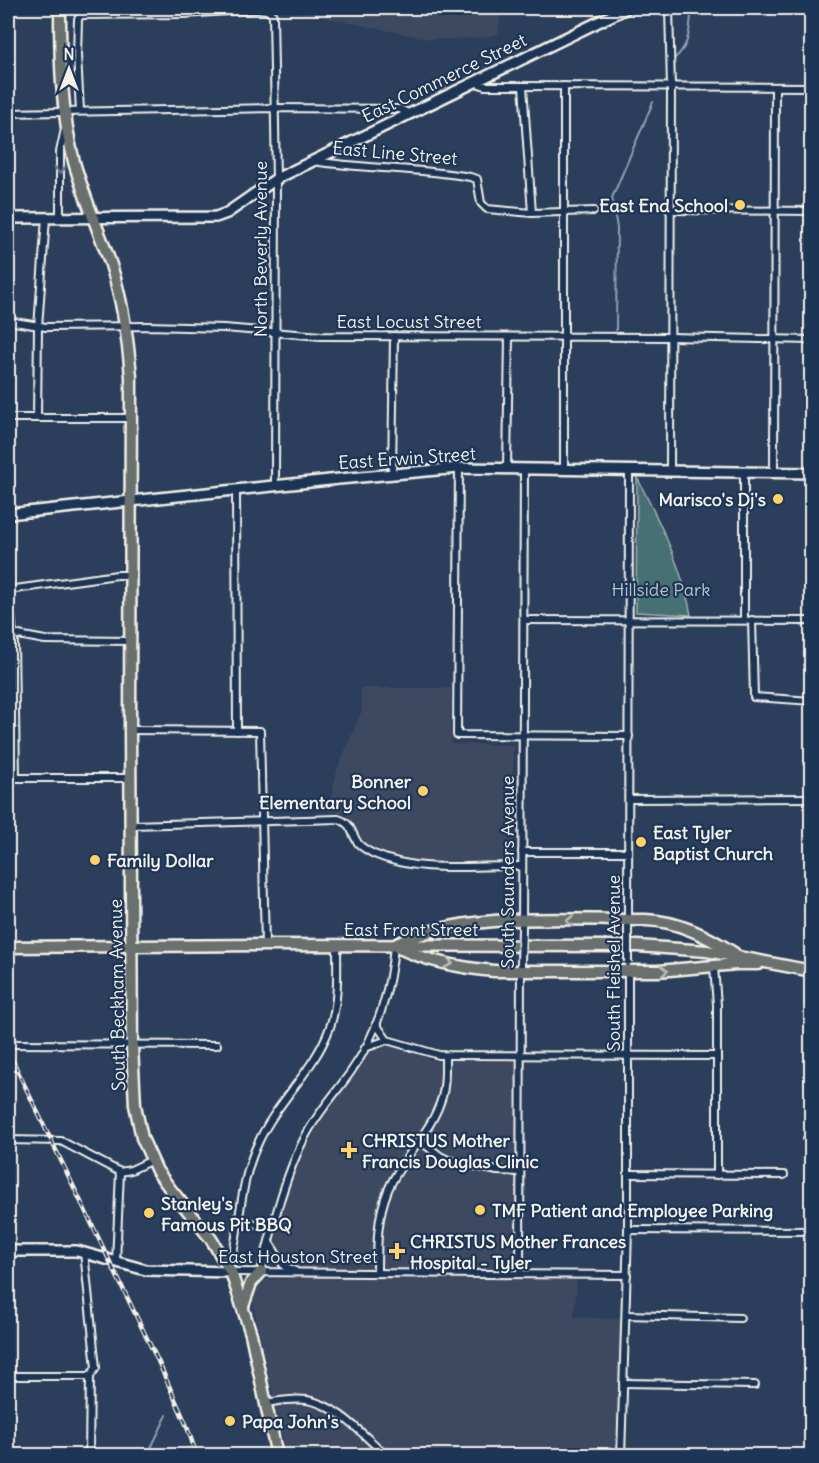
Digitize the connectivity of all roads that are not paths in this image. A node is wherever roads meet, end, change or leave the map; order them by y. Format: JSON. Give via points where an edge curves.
{"nodes":[{"id":1,"x":60,"y":8,"type":"edge"},
{"id":2,"x":627,"y":8,"type":"edge"},
{"id":3,"x":669,"y":8,"type":"edge"},
{"id":4,"x":473,"y":81,"type":"junction"},
{"id":5,"x":523,"y":86,"type":"junction"},
{"id":6,"x":564,"y":86,"type":"junction"},
{"id":7,"x":670,"y":87,"type":"junction"},
{"id":8,"x":775,"y":87,"type":"junction"},
{"id":9,"x":812,"y":87,"type":"edge"},
{"id":10,"x":274,"y":108,"type":"junction"},
{"id":11,"x":80,"y":111,"type":"junction"},
{"id":12,"x":8,"y":113,"type":"edge"},
{"id":13,"x":410,"y":114,"type":"junction"},
{"id":14,"x":66,"y":117,"type":"junction"},
{"id":15,"x":313,"y":161,"type":"junction"},
{"id":16,"x":276,"y":179,"type":"junction"},
{"id":17,"x":669,"y":210,"type":"junction"},
{"id":18,"x":594,"y":211,"type":"dead end"},
{"id":19,"x":776,"y":211,"type":"junction"},
{"id":20,"x":812,"y":211,"type":"edge"},
{"id":21,"x":565,"y":212,"type":"junction"},
{"id":22,"x":532,"y":213,"type":"junction"},
{"id":23,"x":8,"y":218,"type":"edge"},
{"id":24,"x":46,"y":218,"type":"junction"},
{"id":25,"x":60,"y":218,"type":"junction"},
{"id":26,"x":93,"y":218,"type":"junction"},
{"id":27,"x":8,"y":321,"type":"edge"},
{"id":28,"x":126,"y":326,"type":"junction"},
{"id":29,"x":38,"y":327,"type":"junction"},
{"id":30,"x":275,"y":332,"type":"junction"},
{"id":31,"x":394,"y":336,"type":"junction"},
{"id":32,"x":509,"y":337,"type":"junction"},
{"id":33,"x":670,"y":337,"type":"junction"},
{"id":34,"x":564,"y":338,"type":"junction"},
{"id":35,"x":775,"y":339,"type":"junction"},
{"id":36,"x":812,"y":340,"type":"edge"},
{"id":37,"x":8,"y":418,"type":"edge"},
{"id":38,"x":37,"y":418,"type":"junction"},
{"id":39,"x":132,"y":418,"type":"junction"},
{"id":40,"x":459,"y":468,"type":"junction"},
{"id":41,"x":507,"y":468,"type":"junction"},
{"id":42,"x":524,"y":469,"type":"junction"},
{"id":43,"x":564,"y":469,"type":"junction"},
{"id":44,"x":629,"y":470,"type":"junction"},
{"id":45,"x":670,"y":470,"type":"junction"},
{"id":46,"x":744,"y":472,"type":"junction"},
{"id":47,"x":774,"y":472,"type":"junction"},
{"id":48,"x":812,"y":473,"type":"edge"},
{"id":49,"x":393,"y":474,"type":"junction"},
{"id":50,"x":275,"y":486,"type":"junction"},
{"id":51,"x":236,"y":490,"type":"junction"},
{"id":52,"x":132,"y":500,"type":"junction"},
{"id":53,"x":8,"y":514,"type":"edge"},
{"id":54,"x":131,"y":575,"type":"junction"},
{"id":55,"x":8,"y":588,"type":"edge"},
{"id":56,"x":524,"y":620,"type":"junction"},
{"id":57,"x":628,"y":620,"type":"junction"},
{"id":58,"x":744,"y":620,"type":"junction"},
{"id":59,"x":752,"y":620,"type":"junction"},
{"id":60,"x":812,"y":621,"type":"edge"},
{"id":61,"x":10,"y":633,"type":"edge"},
{"id":62,"x":130,"y":641,"type":"junction"},
{"id":63,"x":812,"y":700,"type":"edge"},
{"id":64,"x":130,"y":730,"type":"junction"},
{"id":65,"x":237,"y":731,"type":"junction"},
{"id":66,"x":523,"y":736,"type":"junction"},
{"id":67,"x":629,"y":736,"type":"junction"},
{"id":68,"x":8,"y":778,"type":"edge"},
{"id":69,"x":16,"y":778,"type":"junction"},
{"id":70,"x":131,"y":778,"type":"junction"},
{"id":71,"x":812,"y":798,"type":"edge"},
{"id":72,"x":628,"y":799,"type":"junction"},
{"id":73,"x":261,"y":823,"type":"junction"},
{"id":74,"x":131,"y":825,"type":"junction"},
{"id":75,"x":522,"y":852,"type":"junction"},
{"id":76,"x":628,"y":852,"type":"junction"},
{"id":77,"x":522,"y":866,"type":"junction"},
{"id":78,"x":522,"y":925,"type":"junction"},
{"id":79,"x":628,"y":925,"type":"junction"},
{"id":80,"x":265,"y":945,"type":"junction"},
{"id":81,"x":337,"y":945,"type":"junction"},
{"id":82,"x":394,"y":945,"type":"junction"},
{"id":83,"x":132,"y":946,"type":"junction"},
{"id":84,"x":8,"y":947,"type":"edge"},
{"id":85,"x":739,"y":955,"type":"junction"},
{"id":86,"x":714,"y":966,"type":"junction"},
{"id":87,"x":786,"y":966,"type":"junction"},
{"id":88,"x":522,"y":967,"type":"junction"},
{"id":89,"x":628,"y":967,"type":"junction"},
{"id":90,"x":812,"y":971,"type":"edge"},
{"id":91,"x":376,"y":1024,"type":"junction"},
{"id":92,"x":387,"y":1040,"type":"junction"},
{"id":93,"x":8,"y":1044,"type":"edge"},
{"id":94,"x":132,"y":1046,"type":"junction"},
{"id":95,"x":217,"y":1046,"type":"dead end"},
{"id":96,"x":365,"y":1048,"type":"junction"},
{"id":97,"x":445,"y":1056,"type":"junction"},
{"id":98,"x":521,"y":1056,"type":"junction"},
{"id":99,"x":628,"y":1056,"type":"junction"},
{"id":100,"x":717,"y":1056,"type":"junction"},
{"id":101,"x":8,"y":1140,"type":"edge"},
{"id":102,"x":419,"y":1140,"type":"junction"},
{"id":103,"x":152,"y":1160,"type":"junction"},
{"id":104,"x":120,"y":1172,"type":"junction"},
{"id":105,"x":520,"y":1172,"type":"junction"},
{"id":106,"x":628,"y":1174,"type":"junction"},
{"id":107,"x":717,"y":1175,"type":"junction"},
{"id":108,"x":784,"y":1175,"type":"dead end"},
{"id":109,"x":240,"y":1221,"type":"junction"},
{"id":110,"x":272,"y":1227,"type":"junction"},
{"id":111,"x":628,"y":1230,"type":"junction"},
{"id":112,"x":812,"y":1231,"type":"edge"},
{"id":113,"x":269,"y":1242,"type":"junction"},
{"id":114,"x":8,"y":1251,"type":"edge"},
{"id":115,"x":84,"y":1252,"type":"junction"},
{"id":116,"x":224,"y":1259,"type":"junction"},
{"id":117,"x":116,"y":1262,"type":"junction"},
{"id":118,"x":231,"y":1272,"type":"junction"},
{"id":119,"x":261,"y":1272,"type":"junction"},
{"id":120,"x":298,"y":1272,"type":"junction"},
{"id":121,"x":377,"y":1273,"type":"junction"},
{"id":122,"x":520,"y":1274,"type":"junction"},
{"id":123,"x":627,"y":1275,"type":"junction"},
{"id":124,"x":243,"y":1306,"type":"junction"},
{"id":125,"x":626,"y":1315,"type":"junction"},
{"id":126,"x":740,"y":1318,"type":"dead end"},
{"id":127,"x":8,"y":1376,"type":"edge"},
{"id":128,"x":90,"y":1377,"type":"junction"},
{"id":129,"x":624,"y":1383,"type":"junction"},
{"id":130,"x":754,"y":1384,"type":"dead end"},
{"id":131,"x":265,"y":1403,"type":"junction"},
{"id":132,"x":89,"y":1455,"type":"edge"},
{"id":133,"x":277,"y":1455,"type":"edge"},
{"id":134,"x":387,"y":1455,"type":"edge"},
{"id":135,"x":621,"y":1455,"type":"edge"}],
"edges":[{"from":1,"to":14,"type":"main road","name":"South Beckham Avenue"},
{"from":2,"to":4,"type":"street","name":"East Commerce Street"},
{"from":3,"to":7,"type":"street"},
{"from":4,"to":5,"type":"street","via":[[485,86]]},
{"from":4,"to":13,"type":"street","name":"East Commerce Street"},
{"from":5,"to":6,"type":"street"},
{"from":5,"to":22,"type":"street"},
{"from":6,"to":7,"type":"street"},
{"from":6,"to":21,"type":"street"},
{"from":7,"to":8,"type":"street"},
{"from":7,"to":17,"type":"street"},
{"from":8,"to":9,"type":"street"},
{"from":8,"to":19,"type":"street"},
{"from":10,"to":11,"type":"street"},
{"from":10,"to":11,"type":"street","name":"North Beverly Avenue","via":[[273,19],[271,12],[257,9],[80,16]]},
{"from":10,"to":13,"type":"street","via":[[400,109]]},
{"from":10,"to":16,"type":"street","name":"North Beverly Avenue"},
{"from":11,"to":14,"type":"street"},
{"from":12,"to":14,"type":"street"},
{"from":13,"to":15,"type":"street","name":"East Commerce Street"},
{"from":14,"to":25,"type":"street","one_way":true,"via":[[60,152]]},
{"from":14,"to":26,"type":"main road","name":"South Beckham Avenue"},
{"from":15,"to":16,"type":"street","name":"East Commerce Street"},
{"from":15,"to":22,"type":"street","name":"East Line Street","via":[[470,177],[477,179],[481,203],[487,209]]},
{"from":16,"to":26,"type":"street","via":[[216,217]]},
{"from":16,"to":30,"type":"street","name":"North Beverly Avenue"},
{"from":17,"to":19,"type":"street"},
{"from":17,"to":33,"type":"street"},
{"from":18,"to":21,"type":"street","name":"East Line Street"},
{"from":19,"to":20,"type":"street"},
{"from":19,"to":35,"type":"street"},
{"from":21,"to":22,"type":"street","name":"East Line Street"},
{"from":21,"to":34,"type":"street"},
{"from":23,"to":24,"type":"street"},
{"from":24,"to":25,"type":"street"},
{"from":24,"to":29,"type":"street"},
{"from":25,"to":26,"type":"street"},
{"from":26,"to":28,"type":"main road","name":"South Beckham Avenue","via":[[111,266]]},
{"from":27,"to":29,"type":"street","name":"East Locust Street"},
{"from":28,"to":29,"type":"street","name":"East Locust Street"},
{"from":28,"to":30,"type":"street","name":"East Locust Street"},
{"from":28,"to":39,"type":"main road","name":"South Beckham Avenue"},
{"from":29,"to":38,"type":"street"},
{"from":30,"to":31,"type":"street","name":"East Locust Street"},
{"from":30,"to":50,"type":"street","name":"North Beverly Avenue"},
{"from":31,"to":32,"type":"street","name":"East Locust Street"},
{"from":31,"to":49,"type":"street"},
{"from":32,"to":34,"type":"street","name":"East Locust Street"},
{"from":32,"to":41,"type":"street"},
{"from":33,"to":34,"type":"street","name":"East Locust Street"},
{"from":33,"to":35,"type":"street","name":"East Locust Street"},
{"from":33,"to":45,"type":"street"},
{"from":34,"to":43,"type":"street"},
{"from":35,"to":36,"type":"street","name":"East Locust Street"},
{"from":35,"to":47,"type":"street"},
{"from":37,"to":38,"type":"street"},
{"from":38,"to":39,"type":"street"},
{"from":39,"to":52,"type":"main road","name":"South Beckham Avenue"},
{"from":40,"to":41,"type":"street","name":"East Erwin Street"},
{"from":40,"to":49,"type":"street","name":"East Erwin Street"},
{"from":40,"to":66,"type":"street","via":[[457,735]]},
{"from":41,"to":42,"type":"street","name":"East Erwin Street"},
{"from":42,"to":43,"type":"street","name":"East Erwin Street"},
{"from":42,"to":56,"type":"street","name":"South Saunders Avenue"},
{"from":43,"to":44,"type":"street","name":"East Erwin Street"},
{"from":44,"to":45,"type":"street","name":"East Erwin Street"},
{"from":44,"to":57,"type":"street","name":"South Fleishel Avenue"},
{"from":45,"to":46,"type":"street","name":"East Erwin Street"},
{"from":46,"to":47,"type":"street","name":"East Erwin Street"},
{"from":46,"to":58,"type":"street"},
{"from":47,"to":48,"type":"street","name":"East Erwin Street"},
{"from":49,"to":50,"type":"street","name":"East Erwin Street"},
{"from":50,"to":51,"type":"street","name":"East Erwin Street"},
{"from":51,"to":52,"type":"street","name":"East Erwin Street"},
{"from":51,"to":65,"type":"street"},
{"from":52,"to":53,"type":"street","name":"East Erwin Street"},
{"from":52,"to":54,"type":"main road","name":"South Beckham Avenue"},
{"from":54,"to":55,"type":"street"},
{"from":54,"to":62,"type":"main road","name":"South Beckham Avenue"},
{"from":55,"to":61,"type":"street"},
{"from":56,"to":57,"type":"street"},
{"from":56,"to":66,"type":"street","name":"South Saunders Avenue"},
{"from":57,"to":58,"type":"street"},
{"from":57,"to":67,"type":"street","name":"South Fleishel Avenue"},
{"from":58,"to":59,"type":"street"},
{"from":59,"to":60,"type":"street"},
{"from":59,"to":63,"type":"street","via":[[754,697]]},
{"from":61,"to":62,"type":"street","via":[[45,640]]},
{"from":61,"to":69,"type":"street"},
{"from":62,"to":64,"type":"main road","name":"South Beckham Avenue"},
{"from":64,"to":65,"type":"street"},
{"from":64,"to":70,"type":"main road","name":"South Beckham Avenue"},
{"from":65,"to":73,"type":"street","via":[[260,731]]},
{"from":66,"to":67,"type":"street"},
{"from":66,"to":75,"type":"street","name":"South Saunders Avenue"},
{"from":67,"to":72,"type":"street","name":"South Fleishel Avenue"},
{"from":68,"to":69,"type":"street"},
{"from":69,"to":70,"type":"street"},
{"from":70,"to":74,"type":"main road","name":"South Beckham Avenue"},
{"from":71,"to":72,"type":"street"},
{"from":72,"to":76,"type":"street","name":"South Fleishel Avenue"},
{"from":73,"to":74,"type":"street"},
{"from":73,"to":77,"type":"street","via":[[343,821],[364,848],[408,865]]},
{"from":73,"to":80,"type":"street"},
{"from":74,"to":83,"type":"main road","name":"South Beckham Avenue"},
{"from":75,"to":76,"type":"street"},
{"from":75,"to":77,"type":"street","name":"South Saunders Avenue"},
{"from":76,"to":79,"type":"street","name":"South Fleishel Avenue"},
{"from":77,"to":78,"type":"street","name":"South Saunders Avenue"},
{"from":79,"to":78,"type":"main road","one_way":true},
{"from":78,"to":82,"type":"main road","via":[[470,924],[419,934]]},
{"from":78,"to":88,"type":"street","name":"South Saunders Avenue","bridge":true},
{"from":79,"to":85,"type":"main road","via":[[655,921],[674,924]]},
{"from":79,"to":89,"type":"street","name":"South Fleishel Avenue","bridge":true},
{"from":80,"to":81,"type":"main road","name":"East Front Street"},
{"from":80,"to":83,"type":"main road","name":"East Front Street"},
{"from":81,"to":82,"type":"main road","name":"East Front Street"},
{"from":81,"to":109,"type":"street","via":[[331,1025],[322,1047],[257,1144],[245,1178]]},
{"from":82,"to":85,"type":"main road","name":"East Front Street","via":[[637,946]]},
{"from":82,"to":88,"type":"main road","one_way":true,"via":[[420,957],[474,969]]},
{"from":82,"to":91,"type":"street"},
{"from":83,"to":84,"type":"main road","name":"East Front Street"},
{"from":83,"to":94,"type":"main road","name":"South Beckham Avenue"},
{"from":85,"to":87,"type":"main road","name":"East Front Street"},
{"from":86,"to":87,"type":"main road"},
{"from":89,"to":86,"type":"main road","one_way":true,"via":[[674,970]]},
{"from":86,"to":100,"type":"street"},
{"from":87,"to":90,"type":"main road","name":"East Front Street"},
{"from":88,"to":89,"type":"main road"},
{"from":88,"to":98,"type":"street","name":"South Saunders Avenue"},
{"from":89,"to":99,"type":"street","name":"South Fleishel Avenue"},
{"from":91,"to":92,"type":"street"},
{"from":91,"to":96,"type":"street"},
{"from":92,"to":96,"type":"street"},
{"from":92,"to":97,"type":"street"},
{"from":93,"to":94,"type":"street"},
{"from":94,"to":95,"type":"street"},
{"from":94,"to":103,"type":"main road","name":"South Beckham Avenue","via":[[137,1117]]},
{"from":96,"to":110,"type":"street","via":[[305,1136],[287,1176]]},
{"from":97,"to":98,"type":"street"},
{"from":97,"to":102,"type":"street","via":[[442,1098]]},
{"from":98,"to":99,"type":"street"},
{"from":98,"to":105,"type":"street","name":"South Saunders Avenue"},
{"from":99,"to":100,"type":"street"},
{"from":99,"to":106,"type":"street","name":"South Fleishel Avenue"},
{"from":100,"to":107,"type":"street"},
{"from":101,"to":104,"type":"street","via":[[61,1141]]},
{"from":102,"to":105,"type":"street","via":[[448,1160]]},
{"from":102,"to":121,"type":"street","via":[[396,1173],[385,1199],[378,1228]]},
{"from":103,"to":104,"type":"street"},
{"from":103,"to":116,"type":"main road","name":"South Beckham Avenue"},
{"from":104,"to":117,"type":"street"},
{"from":105,"to":122,"type":"street","name":"South Saunders Avenue"},
{"from":106,"to":107,"type":"street"},
{"from":106,"to":111,"type":"street","name":"South Fleishel Avenue"},
{"from":107,"to":108,"type":"street"},
{"from":109,"to":110,"type":"street"},
{"from":109,"to":116,"type":"street","via":[[233,1253]]},
{"from":110,"to":113,"type":"street"},
{"from":111,"to":112,"type":"street"},
{"from":111,"to":123,"type":"street","name":"South Fleishel Avenue"},
{"from":113,"to":119,"type":"street"},
{"from":113,"to":120,"type":"street","via":[[284,1266]]},
{"from":114,"to":115,"type":"street","name":"East Houston Street"},
{"from":115,"to":117,"type":"street","name":"East Houston Street"},
{"from":115,"to":128,"type":"street","via":[[96,1368]]},
{"from":116,"to":118,"type":"main road","name":"South Beckham Avenue"},
{"from":117,"to":118,"type":"street","name":"East Houston Street","via":[[157,1271]]},
{"from":118,"to":119,"type":"street","name":"East Houston Street"},
{"from":118,"to":124,"type":"main road","name":"South Beckham Avenue"},
{"from":119,"to":120,"type":"street","name":"East Houston Street"},
{"from":119,"to":124,"type":"main road","via":[[251,1283]]},
{"from":120,"to":121,"type":"street","name":"East Houston Street"},
{"from":121,"to":122,"type":"street","name":"East Houston Street"},
{"from":122,"to":123,"type":"street","name":"East Houston Street"},
{"from":123,"to":125,"type":"street","name":"South Fleishel Avenue"},
{"from":124,"to":131,"type":"main road","name":"South Beckham Avenue"},
{"from":125,"to":126,"type":"street"},
{"from":125,"to":129,"type":"street","name":"South Fleishel Avenue"},
{"from":127,"to":128,"type":"street"},
{"from":128,"to":132,"type":"street"},
{"from":129,"to":130,"type":"street"},
{"from":129,"to":135,"type":"street","name":"South Fleishel Avenue"},
{"from":131,"to":133,"type":"main road","name":"South Beckham Avenue"},
{"from":131,"to":134,"type":"street","via":[[307,1400],[321,1404]]}]}
